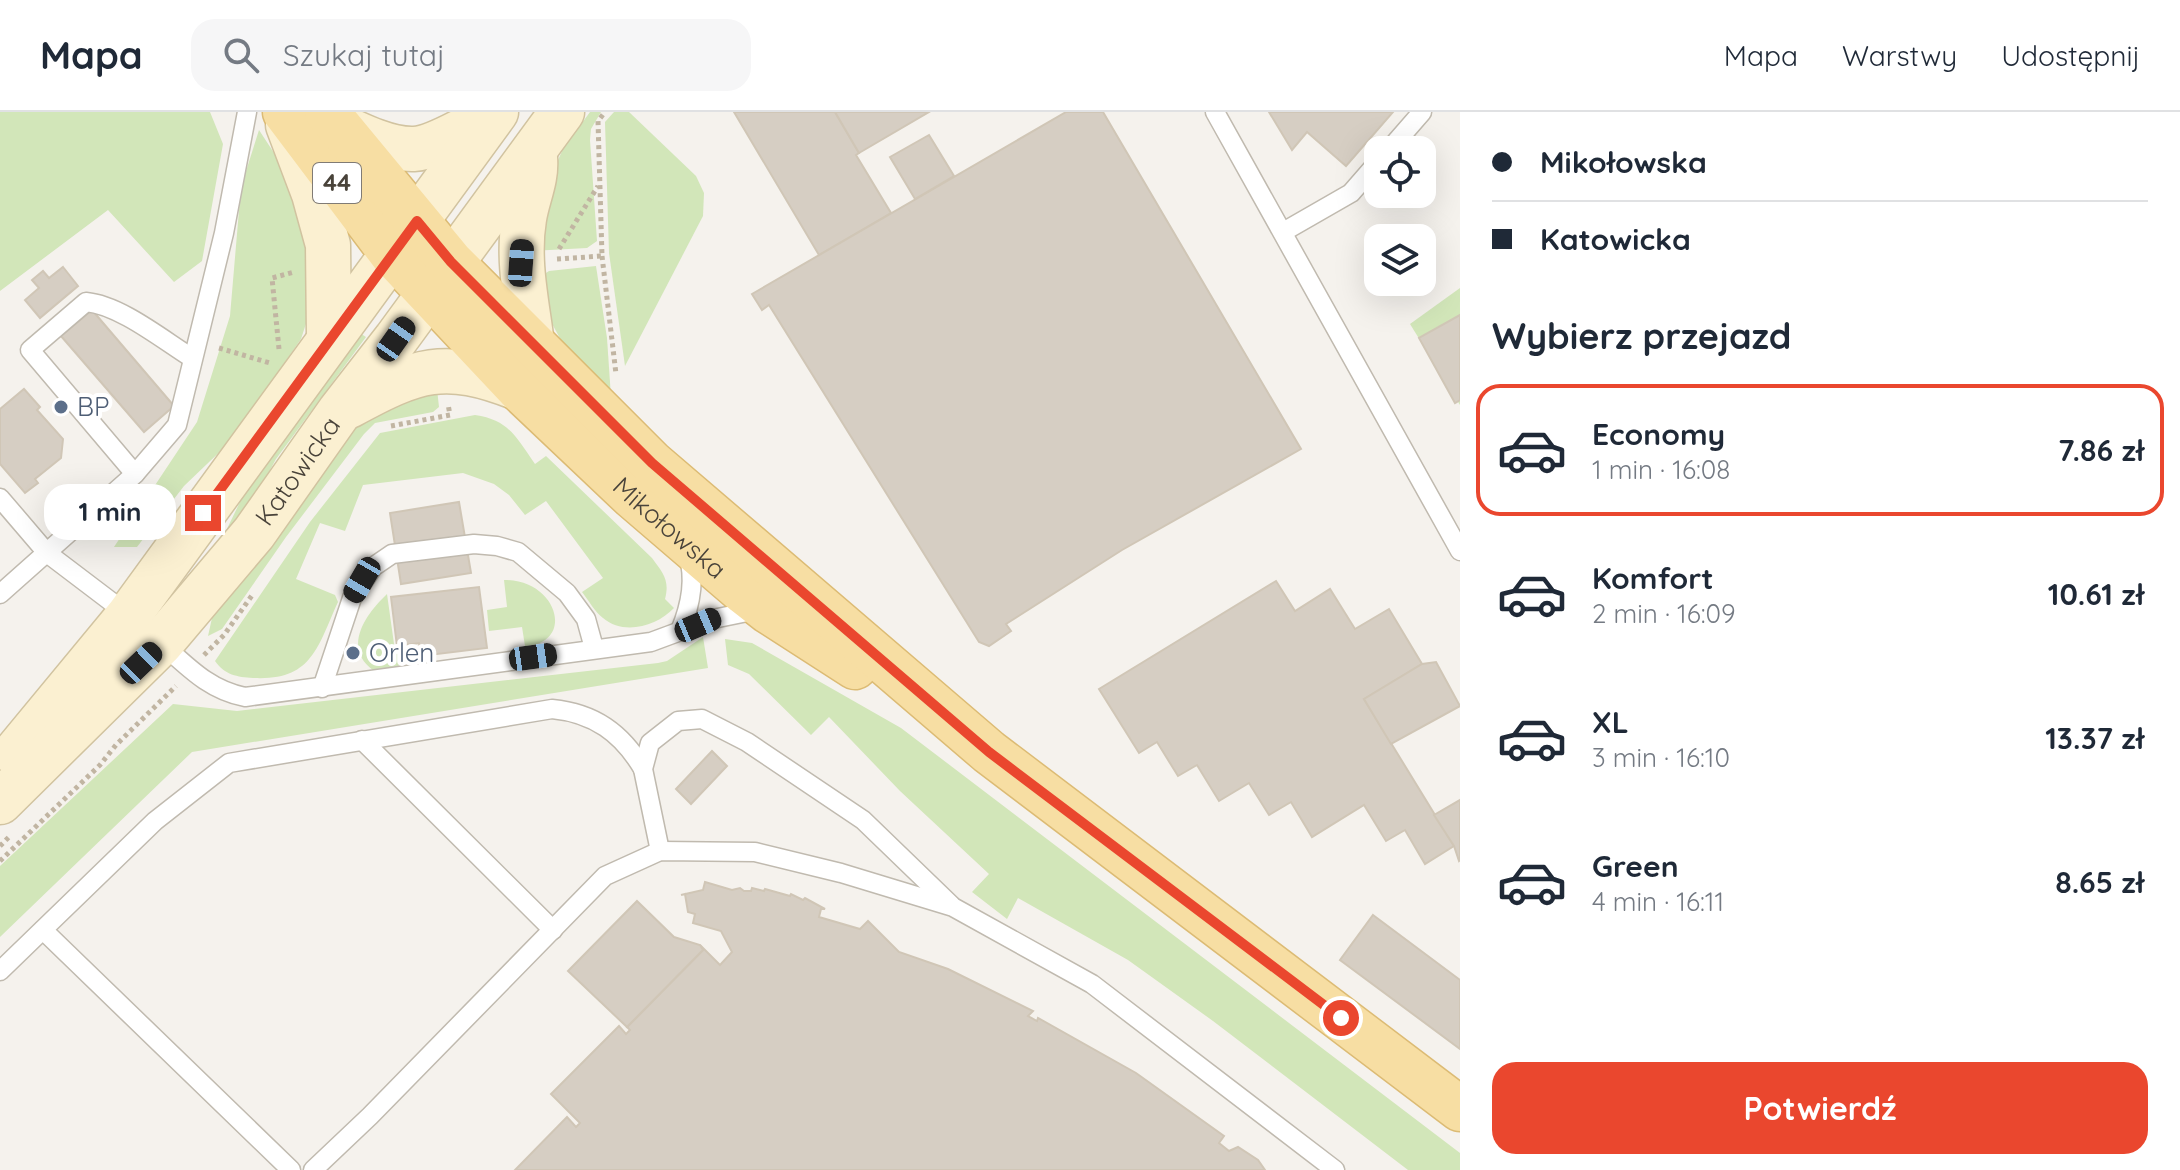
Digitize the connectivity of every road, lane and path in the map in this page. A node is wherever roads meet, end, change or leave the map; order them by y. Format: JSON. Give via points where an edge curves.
{"nodes":[{"id":1,"x":247,"y":112,"type":"edge"},
{"id":2,"x":284,"y":112,"type":"edge"},
{"id":3,"x":562,"y":112,"type":"edge"},
{"id":4,"x":1215,"y":112,"type":"edge"},
{"id":5,"x":1422,"y":112,"type":"edge"},
{"id":6,"x":496,"y":113,"type":"edge"},
{"id":7,"x":331,"y":118,"type":"edge"},
{"id":8,"x":1401,"y":136,"type":"edge"},
{"id":9,"x":534,"y":152,"type":"junction"},
{"id":10,"x":1364,"y":178,"type":"edge"},
{"id":11,"x":600,"y":184,"type":"dead end"},
{"id":12,"x":1283,"y":232,"type":"junction"},
{"id":13,"x":404,"y":237,"type":"junction"},
{"id":14,"x":602,"y":256,"type":"dead end"},
{"id":15,"x":552,"y":260,"type":"dead end"},
{"id":16,"x":299,"y":270,"type":"dead end"},
{"id":17,"x":440,"y":277,"type":"junction"},
{"id":18,"x":329,"y":337,"type":"junction"},
{"id":19,"x":532,"y":344,"type":"junction"},
{"id":20,"x":194,"y":349,"type":"junction"},
{"id":21,"x":617,"y":387,"type":"dead end"},
{"id":22,"x":518,"y":388,"type":"junction"},
{"id":23,"x":340,"y":411,"type":"junction"},
{"id":24,"x":135,"y":474,"type":"junction"},
{"id":25,"x":0,"y":498,"type":"edge"},
{"id":26,"x":682,"y":541,"type":"junction"},
{"id":27,"x":1460,"y":551,"type":"edge"},
{"id":28,"x":47,"y":553,"type":"junction"},
{"id":29,"x":0,"y":594,"type":"edge"},
{"id":30,"x":768,"y":611,"type":"junction"},
{"id":31,"x":145,"y":629,"type":"junction"},
{"id":32,"x":680,"y":631,"type":"junction"},
{"id":33,"x":594,"y":648,"type":"junction"},
{"id":34,"x":322,"y":688,"type":"junction"},
{"id":35,"x":362,"y":740,"type":"junction"},
{"id":36,"x":116,"y":745,"type":"dead end"},
{"id":37,"x":989,"y":752,"type":"junction"},
{"id":38,"x":643,"y":769,"type":"junction"},
{"id":39,"x":0,"y":771,"type":"edge"},
{"id":40,"x":0,"y":802,"type":"edge"},
{"id":41,"x":660,"y":851,"type":"junction"},
{"id":42,"x":0,"y":861,"type":"edge"},
{"id":43,"x":953,"y":907,"type":"junction"},
{"id":44,"x":43,"y":930,"type":"junction"},
{"id":45,"x":553,"y":930,"type":"junction"},
{"id":46,"x":0,"y":971,"type":"edge"},
{"id":47,"x":1460,"y":1109,"type":"edge"},
{"id":48,"x":1312,"y":1161,"type":"edge"},
{"id":49,"x":291,"y":1170,"type":"edge"},
{"id":50,"x":313,"y":1170,"type":"edge"},
{"id":51,"x":1335,"y":1170,"type":"edge"}],
"edges":[{"from":1,"to":20,"type":"lane"},
{"from":2,"to":13,"type":"main road","number":"44"},
{"from":2,"to":18,"type":"main road","via":[[328,245]]},
{"from":3,"to":9,"type":"main road","name":"Katowicka"},
{"from":4,"to":12,"type":"lane"},
{"from":5,"to":8,"type":"lane"},
{"from":6,"to":7,"type":"main road","via":[[413,149],[369,140]]},
{"from":6,"to":13,"type":"main road","name":"Katowicka"},
{"from":7,"to":13,"type":"main road","number":"44"},
{"from":9,"to":17,"type":"main road","name":"Katowicka"},
{"from":9,"to":19,"type":"main road","via":[[536,174],[524,219],[521,263]]},
{"from":10,"to":12,"type":"lane","via":[[1351,193]]},
{"from":11,"to":15,"type":"path"},
{"from":12,"to":27,"type":"lane"},
{"from":13,"to":17,"type":"main road","name":"Mikołowska","number":"44"},
{"from":13,"to":18,"type":"main road","name":"Katowicka"},
{"from":14,"to":21,"type":"path"},
{"from":16,"to":20,"type":"path","via":[[272,278],[277,359],[270,364]]},
{"from":17,"to":19,"type":"main road","name":"Mikołowska","number":"44"},
{"from":17,"to":22,"type":"main road","name":"Mikołowska","number":"44"},
{"from":17,"to":23,"type":"main road","name":"Katowicka"},
{"from":18,"to":31,"type":"main road","name":"Katowicka"},
{"from":19,"to":37,"type":"main road","name":"Mikołowska","number":"44","via":[[652,463]]},
{"from":20,"to":24,"type":"lane","via":[[177,425]]},
{"from":20,"to":24,"type":"lane","via":[[86,302],[30,350]]},
{"from":22,"to":23,"type":"main road","via":[[484,374],[441,370],[386,386]]},
{"from":22,"to":26,"type":"main road","name":"Mikołowska","number":"44"},
{"from":23,"to":31,"type":"main road","name":"Katowicka","via":[[254,533]]},
{"from":24,"to":28,"type":"lane"},
{"from":25,"to":28,"type":"lane"},
{"from":26,"to":30,"type":"main road","name":"Mikołowska","number":"44"},
{"from":26,"to":32,"type":"lane","via":[[692,586]]},
{"from":28,"to":29,"type":"lane"},
{"from":28,"to":31,"type":"lane"},
{"from":30,"to":32,"type":"lane","via":[[738,612]]},
{"from":30,"to":37,"type":"main road","name":"Mikołowska","number":"44"},
{"from":31,"to":34,"type":"lane","via":[[190,671],[226,693],[245,697]]},
{"from":31,"to":39,"type":"main road","name":"Katowicka"},
{"from":31,"to":40,"type":"main road","name":"Katowicka"},
{"from":32,"to":33,"type":"lane","via":[[651,642]]},
{"from":33,"to":34,"type":"lane"},
{"from":33,"to":34,"type":"lane","via":[[586,619],[567,593],[518,552],[474,544],[392,554],[373,567],[352,598]]},
{"from":35,"to":38,"type":"lane","via":[[552,709],[577,712],[617,736]]},
{"from":35,"to":44,"type":"lane","via":[[229,763],[155,821]]},
{"from":35,"to":45,"type":"lane"},
{"from":36,"to":42,"type":"path"},
{"from":37,"to":47,"type":"main road","name":"Mikołowska","number":"44"},
{"from":38,"to":41,"type":"lane"},
{"from":38,"to":43,"type":"lane","via":[[650,743],[678,721],[702,719],[747,742],[863,820]]},
{"from":41,"to":43,"type":"lane","via":[[755,852]]},
{"from":41,"to":45,"type":"lane","via":[[605,876]]},
{"from":43,"to":48,"type":"lane","via":[[1092,984]]},
{"from":44,"to":46,"type":"lane"},
{"from":44,"to":49,"type":"lane"},
{"from":45,"to":50,"type":"lane"},
{"from":48,"to":51,"type":"lane"}]}
